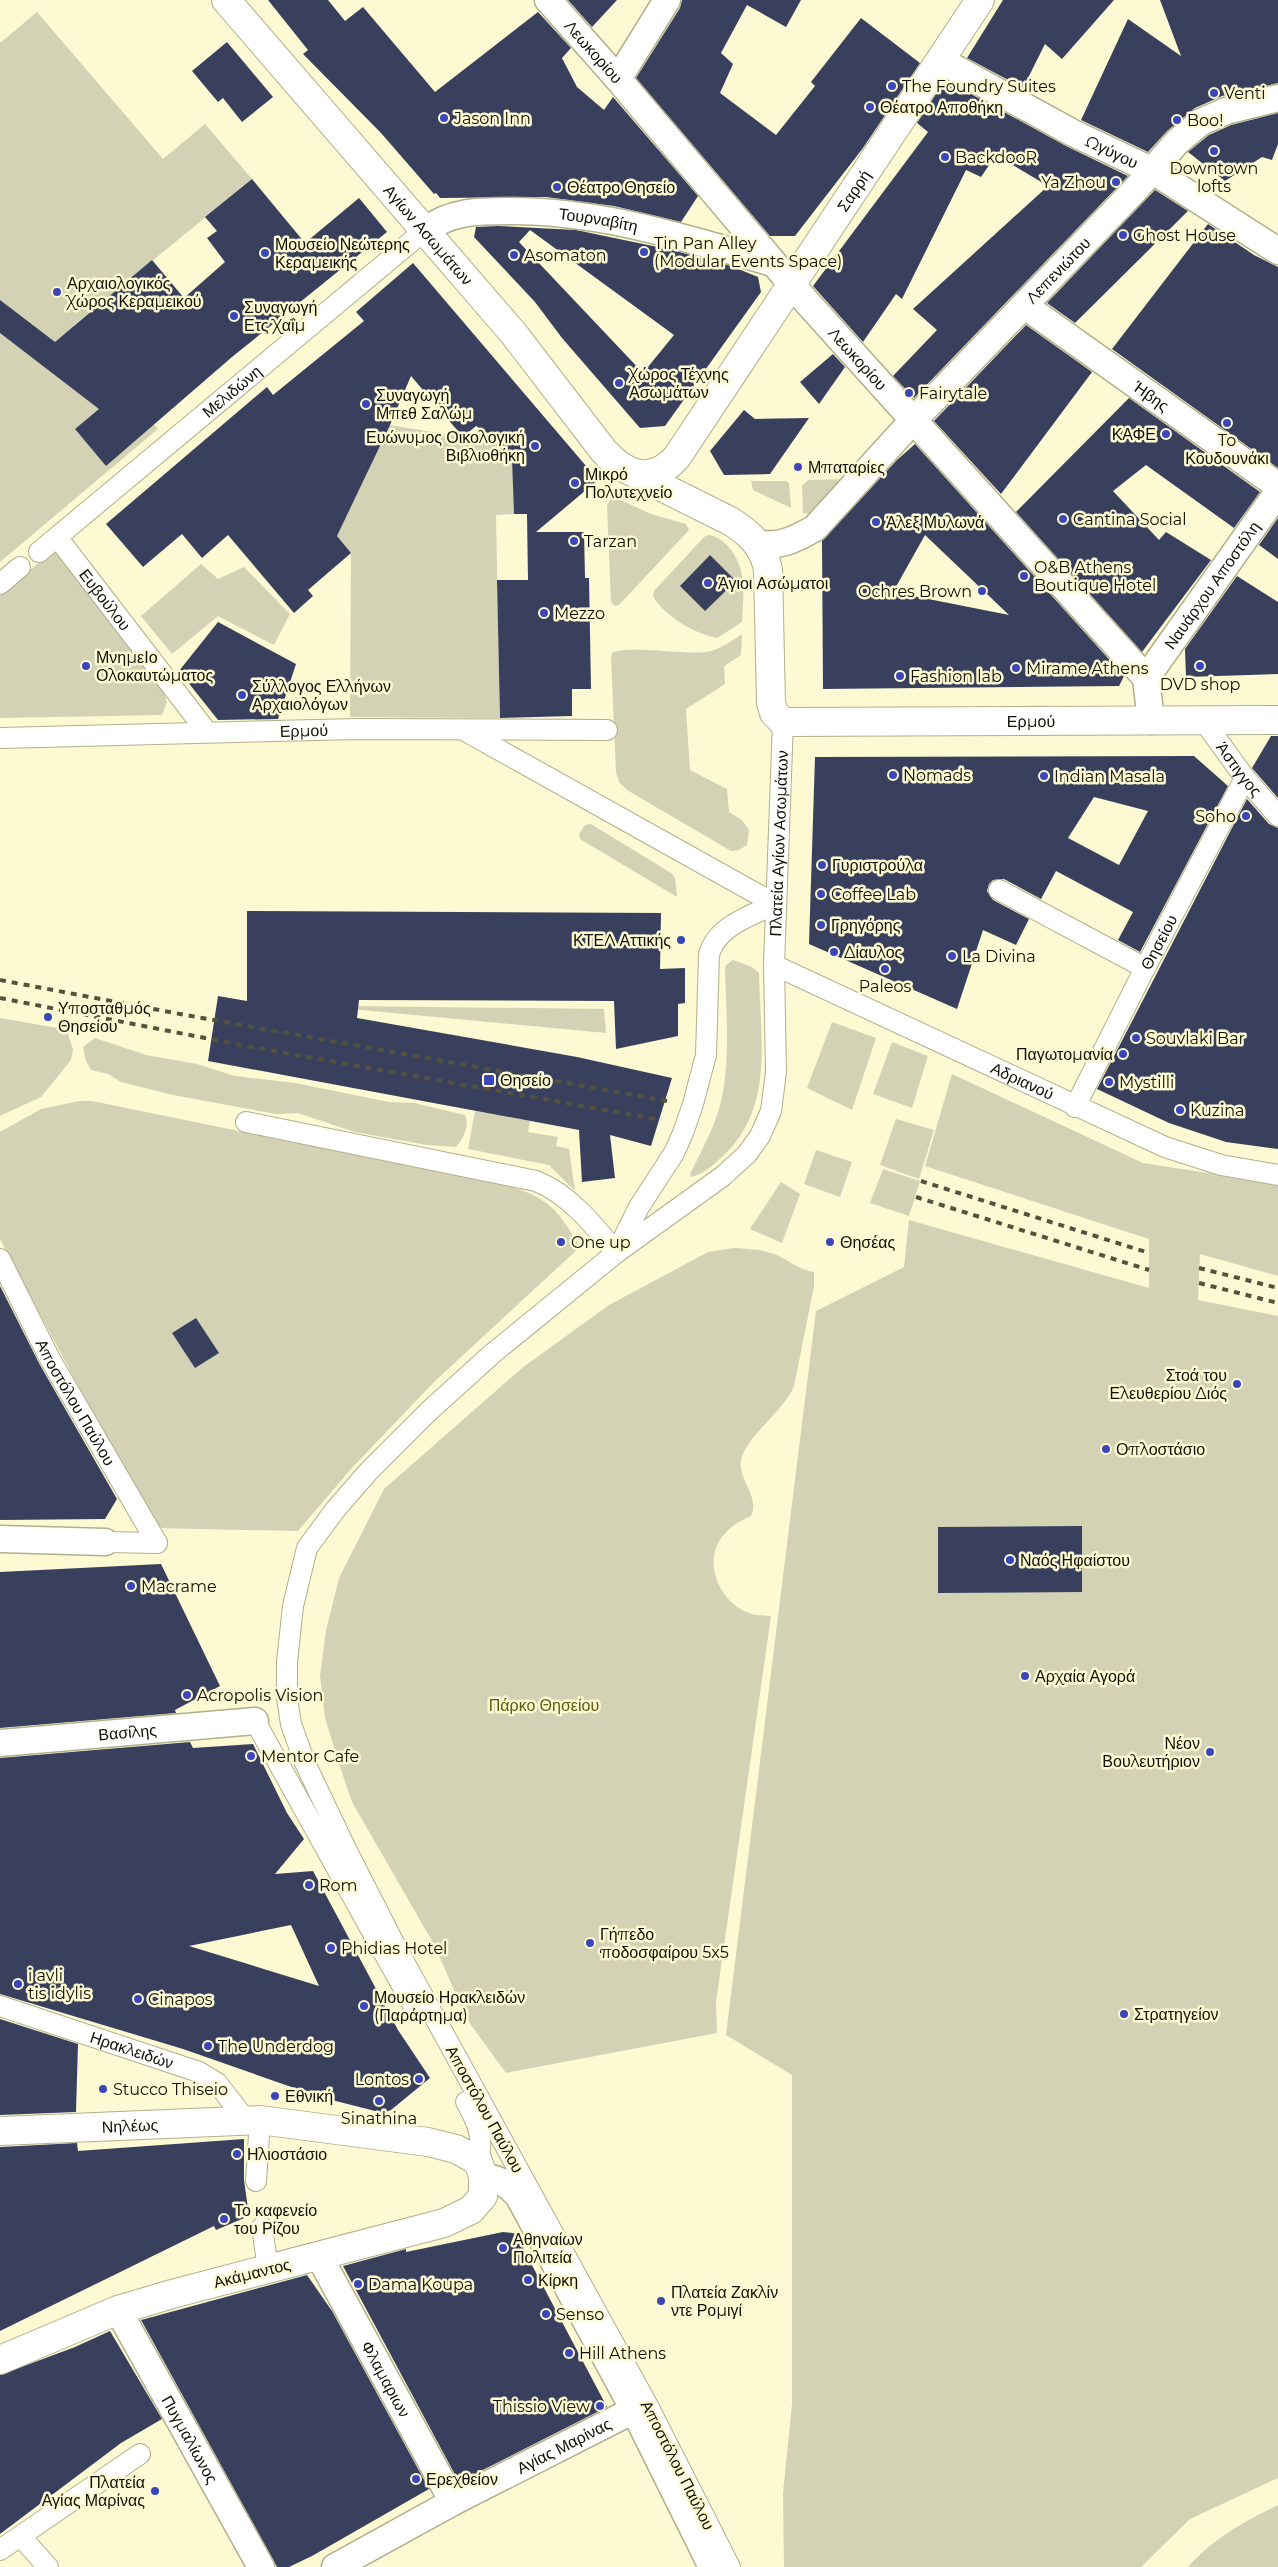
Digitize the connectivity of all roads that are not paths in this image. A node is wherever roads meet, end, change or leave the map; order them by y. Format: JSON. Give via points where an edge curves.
{"nodes":[{"id":1,"x":226,"y":0,"type":"edge"},
{"id":2,"x":548,"y":0,"type":"edge"},
{"id":3,"x":667,"y":0,"type":"edge"},
{"id":4,"x":980,"y":0,"type":"edge"},
{"id":5,"x":940,"y":60,"type":"junction"},
{"id":6,"x":618,"y":78,"type":"junction"},
{"id":7,"x":1278,"y":98,"type":"edge"},
{"id":8,"x":1153,"y":171,"type":"junction"},
{"id":9,"x":424,"y":231,"type":"junction"},
{"id":10,"x":1278,"y":251,"type":"edge"},
{"id":11,"x":773,"y":263,"type":"junction"},
{"id":12,"x":791,"y":284,"type":"junction"},
{"id":13,"x":1025,"y":306,"type":"junction"},
{"id":14,"x":914,"y":420,"type":"junction"},
{"id":15,"x":677,"y":457,"type":"junction"},
{"id":16,"x":631,"y":472,"type":"junction"},
{"id":17,"x":1278,"y":486,"type":"edge"},
{"id":18,"x":1278,"y":492,"type":"edge"},
{"id":19,"x":58,"y":537,"type":"junction"},
{"id":20,"x":765,"y":545,"type":"junction"},
{"id":21,"x":40,"y":552,"type":"dead end"},
{"id":22,"x":20,"y":567,"type":"dead end"},
{"id":23,"x":0,"y":584,"type":"edge"},
{"id":24,"x":1146,"y":678,"type":"junction"},
{"id":25,"x":1203,"y":720,"type":"junction"},
{"id":26,"x":1278,"y":720,"type":"edge"},
{"id":27,"x":1152,"y":721,"type":"junction"},
{"id":28,"x":783,"y":722,"type":"junction"},
{"id":29,"x":607,"y":730,"type":"dead end"},
{"id":30,"x":465,"y":731,"type":"junction"},
{"id":31,"x":207,"y":732,"type":"junction"},
{"id":32,"x":0,"y":738,"type":"edge"},
{"id":33,"x":1245,"y":778,"type":"junction"},
{"id":34,"x":1278,"y":816,"type":"edge"},
{"id":35,"x":999,"y":890,"type":"dead end"},
{"id":36,"x":775,"y":904,"type":"junction"},
{"id":37,"x":774,"y":965,"type":"junction"},
{"id":38,"x":1145,"y":968,"type":"junction"},
{"id":39,"x":1075,"y":1107,"type":"junction"},
{"id":40,"x":246,"y":1122,"type":"dead end"},
{"id":41,"x":1278,"y":1175,"type":"edge"},
{"id":42,"x":616,"y":1253,"type":"junction"},
{"id":43,"x":0,"y":1258,"type":"edge"},
{"id":44,"x":0,"y":1539,"type":"edge"},
{"id":45,"x":105,"y":1542,"type":"joint"},
{"id":46,"x":308,"y":1548,"type":"joint"},
{"id":47,"x":254,"y":1721,"type":"joint"},
{"id":48,"x":0,"y":1743,"type":"edge"},
{"id":49,"x":0,"y":2006,"type":"edge"},
{"id":50,"x":252,"y":2120,"type":"junction"},
{"id":51,"x":0,"y":2131,"type":"edge"},
{"id":52,"x":481,"y":2169,"type":"junction"},
{"id":53,"x":256,"y":2181,"type":"dead end"},
{"id":54,"x":262,"y":2228,"type":"dead end"},
{"id":55,"x":319,"y":2256,"type":"junction"},
{"id":56,"x":268,"y":2269,"type":"junction"},
{"id":57,"x":118,"y":2310,"type":"junction"},
{"id":58,"x":0,"y":2360,"type":"edge"},
{"id":59,"x":640,"y":2407,"type":"junction"},
{"id":60,"x":140,"y":2454,"type":"dead end"},
{"id":61,"x":453,"y":2502,"type":"junction"},
{"id":62,"x":21,"y":2537,"type":"junction"},
{"id":63,"x":0,"y":2550,"type":"edge"},
{"id":64,"x":48,"y":2567,"type":"edge"},
{"id":65,"x":261,"y":2567,"type":"edge"},
{"id":66,"x":334,"y":2567,"type":"edge"},
{"id":67,"x":712,"y":2567,"type":"edge"},
{"id":68,"x":730,"y":2567,"type":"edge"}],
"edges":[{"from":1,"to":9,"type":"street","name":"Αγίων Ασωμάτων"},
{"from":2,"to":6,"type":"street","name":"Λεωκορίου"},
{"from":3,"to":6,"type":"street"},
{"from":4,"to":5,"type":"street","name":"Σαρρή"},
{"from":5,"to":8,"type":"street","name":"Ωγύγου","via":[[1073,133]]},
{"from":5,"to":12,"type":"street","name":"Σαρρή"},
{"from":6,"to":11,"type":"street","name":"Λεωκορίου"},
{"from":7,"to":8,"type":"street","name":"Λεπενιώτου","via":[[1226,111],[1201,122],[1177,142]]},
{"from":8,"to":10,"type":"street","name":"Ωγύγου"},
{"from":8,"to":13,"type":"street","name":"Λεπενιώτου"},
{"from":9,"to":11,"type":"street","name":"Τουρναβίτη","via":[[438,220],[466,211],[540,211],[624,222]]},
{"from":9,"to":16,"type":"street","name":"Αγίων Ασωμάτων","via":[[514,334],[604,450]]},
{"from":9,"to":19,"type":"street","name":"Μελιδώνη"},
{"from":11,"to":12,"type":"street","name":"Λεωκορίου"},
{"from":12,"to":14,"type":"street","name":"Λεωκορίου"},
{"from":12,"to":15,"type":"street","name":"Σαρρή"},
{"from":13,"to":14,"type":"street","name":"Λεπενιώτου"},
{"from":13,"to":17,"type":"street","name":"Ήβης"},
{"from":14,"to":20,"type":"street","name":"Λεπενιώτου","via":[[815,528],[798,538]]},
{"from":14,"to":24,"type":"street","name":"Λεωκορίου"},
{"from":15,"to":16,"type":"street","via":[[660,471]]},
{"from":15,"to":20,"type":"street","via":[[681,477],[693,492],[752,524],[765,536]]},
{"from":16,"to":20,"type":"street","via":[[730,521]]},
{"from":18,"to":24,"type":"street","name":"Ναυάρχου Αποστόλη"},
{"from":19,"to":21,"type":"street","name":"Μελιδώνη"},
{"from":19,"to":31,"type":"street","name":"Ευβούλου"},
{"from":20,"to":28,"type":"street","via":[[771,703],[774,713]]},
{"from":22,"to":23,"type":"street"},
{"from":24,"to":27,"type":"street"},
{"from":25,"to":26,"type":"street","name":"Ερμού"},
{"from":25,"to":27,"type":"street","name":"Ερμού"},
{"from":25,"to":33,"type":"street","name":"Άστιγγος"},
{"from":27,"to":28,"type":"street","name":"Ερμού"},
{"from":28,"to":36,"type":"street","name":"Πλατεία Αγίων Ασωμάτων"},
{"from":29,"to":30,"type":"street","name":"Ερμού"},
{"from":30,"to":31,"type":"street","name":"Ερμού"},
{"from":30,"to":36,"type":"street"},
{"from":31,"to":32,"type":"street","name":"Ερμού"},
{"from":33,"to":34,"type":"street","name":"Άστιγγος"},
{"from":33,"to":38,"type":"street","name":"Θησείου"},
{"from":35,"to":38,"type":"street"},
{"from":36,"to":37,"type":"street","name":"Πλατεία Αγίων Ασωμάτων"},
{"from":36,"to":42,"type":"street","via":[[722,932],[713,942],[709,955],[706,1054],[693,1104],[674,1153]]},
{"from":37,"to":39,"type":"street","name":"Αδριανού"},
{"from":37,"to":42,"type":"street","name":"Πλατεία Αγίων Ασωμάτων","via":[[774,1096],[760,1136],[747,1154],[723,1176]]},
{"from":38,"to":39,"type":"street","name":"Θησείου"},
{"from":39,"to":41,"type":"street","name":"Αδριανού","via":[[1193,1157]]},
{"from":40,"to":42,"type":"street","via":[[536,1181],[559,1194],[595,1226]]},
{"from":42,"to":46,"type":"street","name":"Πλατεία Αγίων Ασωμάτων","via":[[492,1354],[429,1411],[368,1472]]},
{"from":43,"to":45,"type":"street","name":"Αποστόλου Παύλου","via":[[50,1359],[157,1543]]},
{"from":44,"to":45,"type":"street"},
{"from":46,"to":59,"type":"street","name":"Αποστόλου Παύλου","via":[[293,1606],[287,1662],[291,1724],[305,1763],[396,1947]]},
{"from":47,"to":48,"type":"street","name":"Βασίλης"},
{"from":47,"to":52,"type":"street","name":"Αποστόλου Παύλου","via":[[478,2122],[482,2140]]},
{"from":49,"to":50,"type":"street","name":"Ηρακλειδών","via":[[199,2072],[217,2083]]},
{"from":50,"to":51,"type":"street","name":"Νηλέως"},
{"from":50,"to":52,"type":"street","via":[[428,2142],[456,2149]]},
{"from":50,"to":53,"type":"street"},
{"from":52,"to":55,"type":"street","name":"Ακάμαντος","via":[[483,2196],[471,2210],[444,2223]]},
{"from":52,"to":59,"type":"street","name":"Αποστόλου Παύλου","via":[[509,2184],[519,2197]]},
{"from":54,"to":56,"type":"street"},
{"from":55,"to":56,"type":"street","name":"Ακάμαντος"},
{"from":55,"to":61,"type":"street","name":"Φλαμαριων"},
{"from":56,"to":57,"type":"street","name":"Ακάμαντος"},
{"from":57,"to":58,"type":"street","name":"Ακάμαντος"},
{"from":57,"to":65,"type":"street","name":"Πυγμαλίωνος"},
{"from":59,"to":61,"type":"street","name":"Αγίας Μαρίνας"},
{"from":59,"to":67,"type":"street","name":"Αποστόλου Παύλου"},
{"from":59,"to":68,"type":"street","name":"Αποστόλου Παύλου"},
{"from":60,"to":62,"type":"street"},
{"from":61,"to":66,"type":"street","name":"Αγίας Μαρίνας"},
{"from":62,"to":63,"type":"street"},
{"from":62,"to":64,"type":"street"}]}
